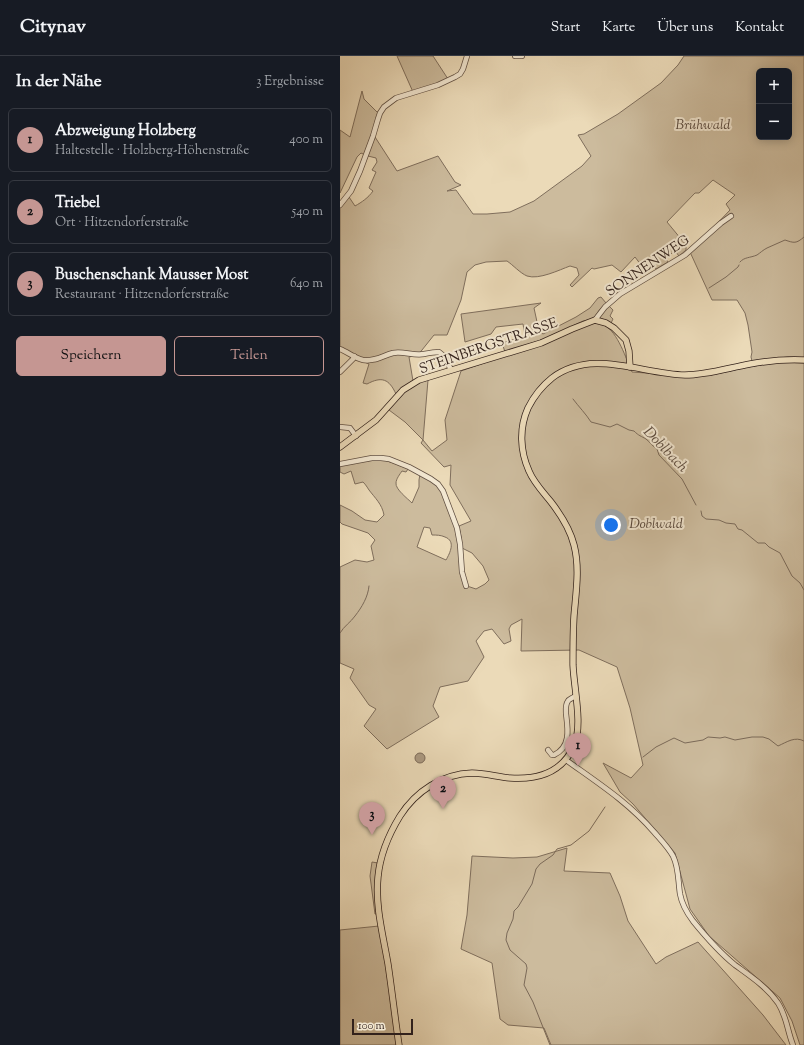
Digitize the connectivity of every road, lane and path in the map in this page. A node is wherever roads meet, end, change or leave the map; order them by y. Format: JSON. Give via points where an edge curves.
{"nodes":[{"id":1,"x":467,"y":56,"type":"edge"},
{"id":2,"x":515,"y":56,"type":"edge"},
{"id":3,"x":522,"y":56,"type":"edge"},
{"id":4,"x":340,"y":205,"type":"edge"},
{"id":5,"x":731,"y":216,"type":"dead end"},
{"id":6,"x":596,"y":320,"type":"junction"},
{"id":7,"x":340,"y":349,"type":"edge"},
{"id":8,"x":354,"y":356,"type":"junction"},
{"id":9,"x":804,"y":360,"type":"edge"},
{"id":10,"x":630,"y":367,"type":"junction"},
{"id":11,"x":451,"y":370,"type":"junction"},
{"id":12,"x":340,"y":372,"type":"edge"},
{"id":13,"x":340,"y":427,"type":"edge"},
{"id":14,"x":356,"y":436,"type":"junction"},
{"id":15,"x":340,"y":447,"type":"edge"},
{"id":16,"x":340,"y":464,"type":"edge"},
{"id":17,"x":466,"y":586,"type":"dead end"},
{"id":18,"x":575,"y":696,"type":"junction"},
{"id":19,"x":548,"y":750,"type":"dead end"},
{"id":20,"x":566,"y":760,"type":"junction"},
{"id":21,"x":399,"y":1045,"type":"edge"},
{"id":22,"x":794,"y":1045,"type":"edge"}],
"edges":[{"from":1,"to":4,"type":"street","via":[[463,69],[457,76],[438,85],[396,98],[384,107],[360,172],[351,191]]},
{"from":2,"to":3,"type":"street"},
{"from":5,"to":6,"type":"street","name":"SONNENWEG","via":[[685,255],[620,294],[605,307]]},
{"from":6,"to":10,"type":"main road","via":[[614,328],[626,340]]},
{"from":6,"to":11,"type":"main road","name":"STEINBERGSTRASSE","via":[[542,343]]},
{"from":7,"to":8,"type":"street"},
{"from":8,"to":11,"type":"street","via":[[368,360],[393,353],[439,352],[445,357]]},
{"from":8,"to":12,"type":"street"},
{"from":9,"to":10,"type":"main road","via":[[768,362],[684,375]]},
{"from":10,"to":18,"type":"main road","via":[[591,364],[559,373],[535,396],[527,410],[522,428],[522,448],[528,469],[568,528],[576,554],[578,573],[573,644]]},
{"from":11,"to":14,"type":"main road","name":"STEINBERGSTRASSE","via":[[419,380],[408,387],[380,417]]},
{"from":13,"to":14,"type":"street","via":[[350,428]]},
{"from":14,"to":15,"type":"main road","name":"STEINBERGSTRASSE"},
{"from":16,"to":17,"type":"street","via":[[372,458],[389,459],[438,484],[458,528],[462,572]]},
{"from":18,"to":19,"type":"street","via":[[566,705],[568,736],[565,745],[554,755]]},
{"from":18,"to":20,"type":"main road","via":[[577,733]]},
{"from":20,"to":21,"type":"main road","via":[[553,771],[536,777],[511,778],[471,773],[446,778],[420,793],[396,823],[378,872],[377,894]]},
{"from":20,"to":22,"type":"street","via":[[628,806],[666,846],[675,861],[681,898],[687,913],[718,950],[764,987],[779,1004]]}]}
